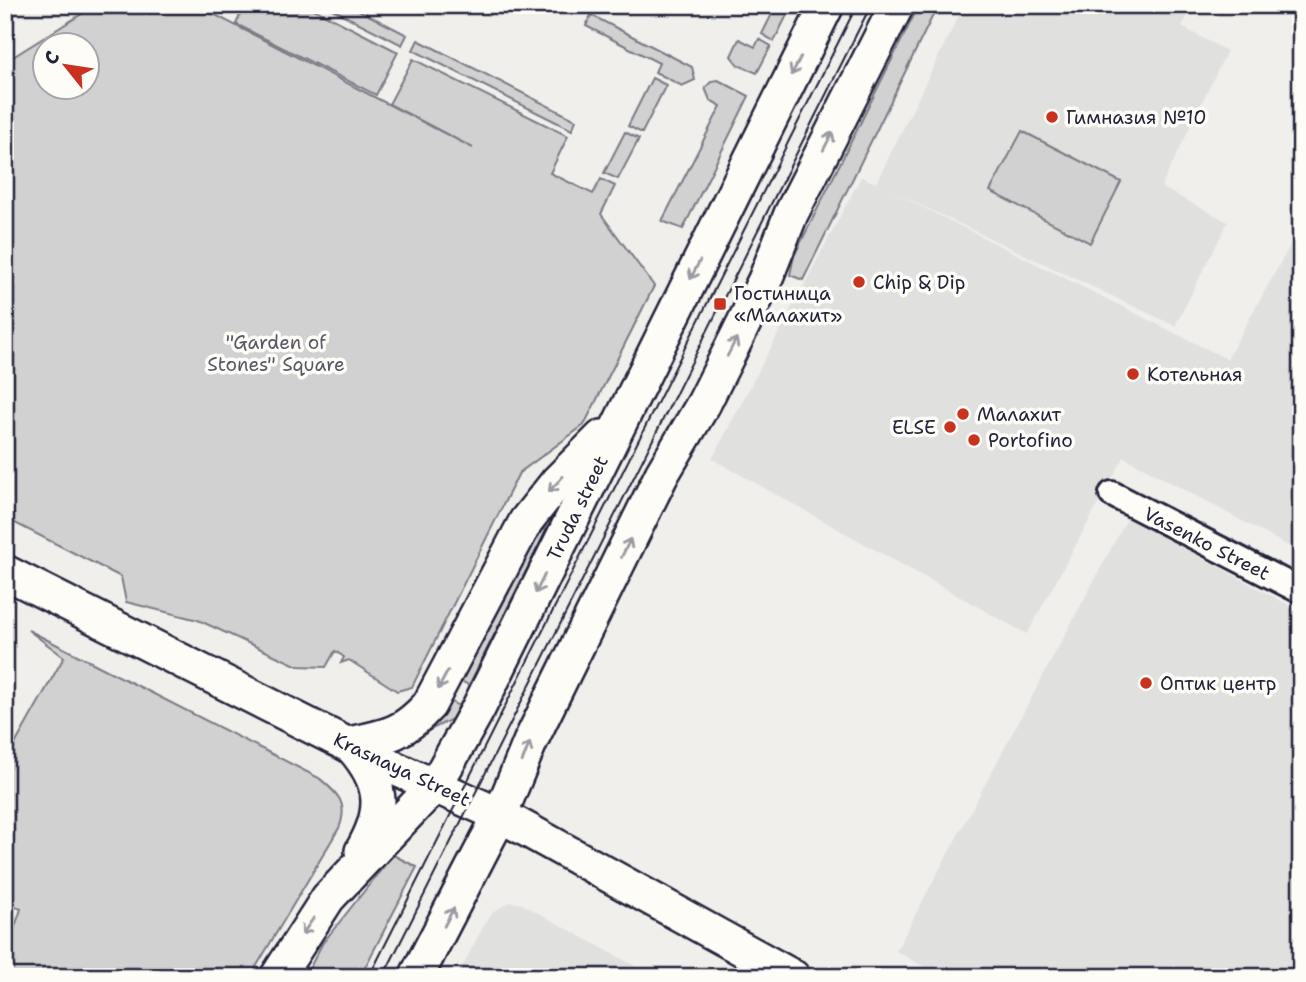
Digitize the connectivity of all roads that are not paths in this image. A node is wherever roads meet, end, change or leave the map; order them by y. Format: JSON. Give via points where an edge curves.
{"nodes":[{"id":1,"x":827,"y":5,"type":"edge"},
{"id":2,"x":897,"y":5,"type":"edge"},
{"id":3,"x":621,"y":419,"type":"junction"},
{"id":4,"x":1112,"y":494,"type":"dead end"},
{"id":5,"x":5,"y":572,"type":"edge"},
{"id":6,"x":1301,"y":591,"type":"edge"},
{"id":7,"x":349,"y":744,"type":"junction"},
{"id":8,"x":436,"y":785,"type":"junction"},
{"id":9,"x":500,"y":816,"type":"junction"},
{"id":10,"x":328,"y":898,"type":"junction"},
{"id":11,"x":277,"y":977,"type":"edge"},
{"id":12,"x":416,"y":977,"type":"edge"},
{"id":13,"x":793,"y":977,"type":"edge"}],
"edges":[{"from":1,"to":3,"type":"main road","name":"Truda street","one_way":true},
{"from":9,"to":2,"type":"main road","one_way":true,"via":[[531,740],[662,474],[743,325],[791,214]]},
{"from":3,"to":7,"type":"main road","one_way":true,"via":[[557,482],[526,521],[429,705],[395,735]]},
{"from":3,"to":8,"type":"main road","name":"Truda street","one_way":true},
{"from":4,"to":6,"type":"street","name":"Vasenko Street"},
{"from":5,"to":7,"type":"main road","name":"Krasnaya Street"},
{"from":7,"to":8,"type":"main road","name":"Krasnaya Street"},
{"from":7,"to":10,"type":"main road","via":[[375,778],[378,807],[364,848]]},
{"from":8,"to":9,"type":"main road","name":"Krasnaya Street"},
{"from":8,"to":10,"type":"main road","name":"Truda street"},
{"from":12,"to":9,"type":"main road","one_way":true},
{"from":9,"to":13,"type":"main road","name":"Krasnaya Street"},
{"from":10,"to":11,"type":"main road","name":"Truda street","one_way":true}]}
